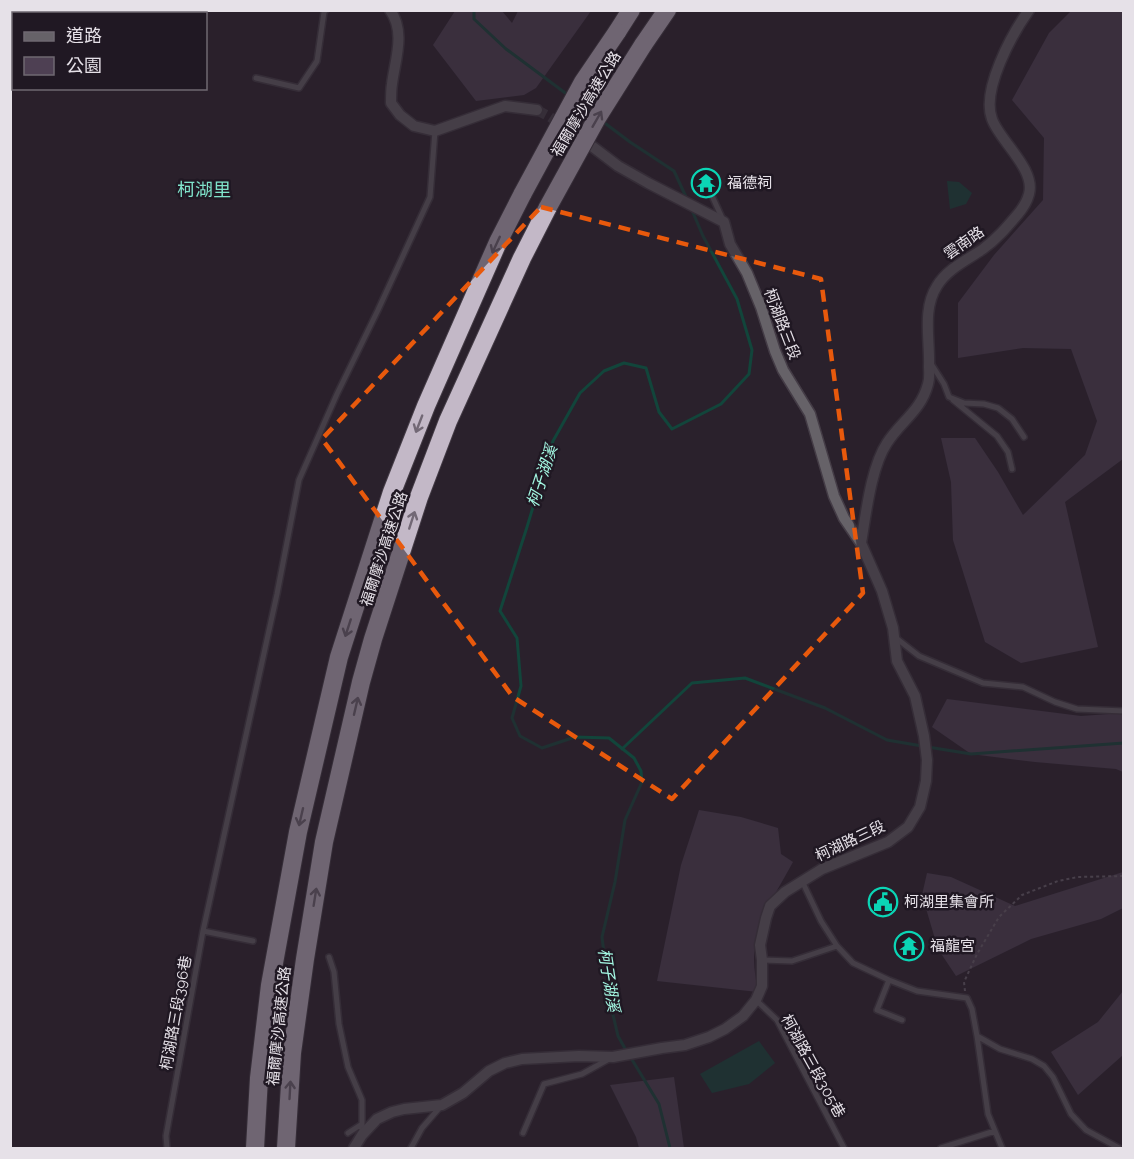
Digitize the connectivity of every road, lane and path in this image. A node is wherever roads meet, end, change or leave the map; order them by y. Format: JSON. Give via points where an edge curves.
{"nodes":[{"id":1,"x":326,"y":10,"type":"edge"},
{"id":2,"x":390,"y":10,"type":"edge"},
{"id":3,"x":632,"y":10,"type":"edge"},
{"id":4,"x":667,"y":10,"type":"edge"},
{"id":5,"x":1029,"y":10,"type":"edge"},
{"id":6,"x":256,"y":78,"type":"dead end"},
{"id":7,"x":537,"y":110,"type":"tunnel mouth"},
{"id":8,"x":435,"y":131,"type":"junction"},
{"id":9,"x":593,"y":147,"type":"tunnel mouth"},
{"id":10,"x":713,"y":198,"type":"dead end"},
{"id":11,"x":724,"y":222,"type":"junction"},
{"id":12,"x":929,"y":361,"type":"junction"},
{"id":13,"x":950,"y":397,"type":"junction"},
{"id":14,"x":1024,"y":437,"type":"dead end"},
{"id":15,"x":1012,"y":468,"type":"dead end"},
{"id":16,"x":861,"y":543,"type":"junction"},
{"id":17,"x":895,"y":637,"type":"junction"},
{"id":18,"x":1124,"y":711,"type":"edge"},
{"id":19,"x":1124,"y":876,"type":"edge"},
{"id":20,"x":802,"y":881,"type":"junction"},
{"id":21,"x":203,"y":931,"type":"junction"},
{"id":22,"x":253,"y":941,"type":"dead end"},
{"id":23,"x":837,"y":946,"type":"junction"},
{"id":24,"x":329,"y":957,"type":"dead end"},
{"id":25,"x":762,"y":960,"type":"junction"},
{"id":26,"x":889,"y":980,"type":"junction"},
{"id":27,"x":967,"y":998,"type":"junction"},
{"id":28,"x":756,"y":1000,"type":"junction"},
{"id":29,"x":902,"y":1020,"type":"dead end"},
{"id":30,"x":977,"y":1036,"type":"junction"},
{"id":31,"x":613,"y":1057,"type":"junction"},
{"id":32,"x":442,"y":1105,"type":"junction"},
{"id":33,"x":362,"y":1130,"type":"junction"},
{"id":34,"x":995,"y":1131,"type":"junction"},
{"id":35,"x":348,"y":1133,"type":"dead end"},
{"id":36,"x":523,"y":1133,"type":"dead end"},
{"id":37,"x":167,"y":1149,"type":"edge"},
{"id":38,"x":255,"y":1149,"type":"edge"},
{"id":39,"x":286,"y":1149,"type":"edge"},
{"id":40,"x":354,"y":1149,"type":"edge"},
{"id":41,"x":411,"y":1149,"type":"edge"},
{"id":42,"x":844,"y":1149,"type":"edge"},
{"id":43,"x":941,"y":1149,"type":"edge"},
{"id":44,"x":1002,"y":1149,"type":"edge"},
{"id":45,"x":1119,"y":1149,"type":"edge"}],
"edges":[{"from":1,"to":6,"type":"lane","via":[[317,61],[299,88]]},
{"from":2,"to":8,"type":"street","via":[[398,28],[391,103],[414,126]]},
{"from":3,"to":38,"type":"highway","name":"福爾摩沙高速公路","one_way":true,"bridge":true,"via":[[583,82],[498,242],[392,492],[339,657],[298,832],[270,985]]},
{"from":39,"to":4,"type":"highway","name":"福爾摩沙高速公路","one_way":true,"bridge":true,"via":[[292,1053],[324,842],[361,682],[419,497],[448,420],[522,258],[597,118]]},
{"from":5,"to":12,"type":"street","name":"雲南路","via":[[1002,57],[989,108],[992,120],[1028,176],[1030,192],[1026,204],[998,237],[948,272],[937,286],[929,312]]},
{"from":7,"to":8,"type":"street","via":[[505,106]]},
{"from":8,"to":21,"type":"lane","name":"柯湖路三段396巷","via":[[430,197],[299,480]]},
{"from":9,"to":11,"type":"street","via":[[654,187]]},
{"from":10,"to":11,"type":"lane"},
{"from":11,"to":16,"type":"street","name":"柯湖路三段","via":[[783,370],[810,414],[834,496]]},
{"from":12,"to":13,"type":"lane"},
{"from":12,"to":16,"type":"street","name":"雲南路","via":[[929,382],[923,398],[886,444],[877,464]]},
{"from":13,"to":14,"type":"lane","via":[[999,408]]},
{"from":13,"to":15,"type":"lane","via":[[997,436],[1008,452]]},
{"from":16,"to":17,"type":"street","name":"柯湖路三段","via":[[882,591]]},
{"from":17,"to":18,"type":"lane","via":[[919,656],[983,682],[1023,687],[1077,709]]},
{"from":17,"to":20,"type":"street","name":"柯湖路三段","via":[[897,661],[915,696],[924,736],[926,781],[920,807],[908,827],[888,842]]},
{"from":19,"to":27,"type":"path","via":[[1078,877],[1022,895],[999,917],[977,954],[964,981]]},
{"from":20,"to":23,"type":"lane"},
{"from":20,"to":25,"type":"street","name":"柯湖路三段","via":[[770,906],[760,945]]},
{"from":21,"to":22,"type":"lane"},
{"from":21,"to":37,"type":"lane","name":"柯湖路三段396巷","via":[[166,1136]]},
{"from":23,"to":25,"type":"lane","via":[[792,961]]},
{"from":23,"to":26,"type":"lane","via":[[853,963]]},
{"from":24,"to":33,"type":"lane","via":[[348,1067],[362,1100]]},
{"from":25,"to":28,"type":"street","name":"柯湖路三段","via":[[762,986]]},
{"from":26,"to":27,"type":"lane","via":[[917,991]]},
{"from":26,"to":29,"type":"lane","via":[[877,1010]]},
{"from":27,"to":30,"type":"lane"},
{"from":28,"to":31,"type":"street","via":[[742,1016],[709,1037]]},
{"from":28,"to":42,"type":"lane","name":"柯湖路三段305巷","via":[[777,1020]]},
{"from":30,"to":34,"type":"lane","via":[[988,1114]]},
{"from":30,"to":45,"type":"lane","via":[[1044,1066],[1071,1114],[1086,1130]]},
{"from":31,"to":32,"type":"street","via":[[522,1059],[505,1063]]},
{"from":31,"to":36,"type":"lane","via":[[582,1074],[544,1084]]},
{"from":32,"to":33,"type":"street","via":[[392,1112]]},
{"from":32,"to":41,"type":"lane","via":[[422,1128]]},
{"from":33,"to":35,"type":"lane"},
{"from":33,"to":40,"type":"street"},
{"from":34,"to":43,"type":"lane"},
{"from":34,"to":44,"type":"lane"}]}
